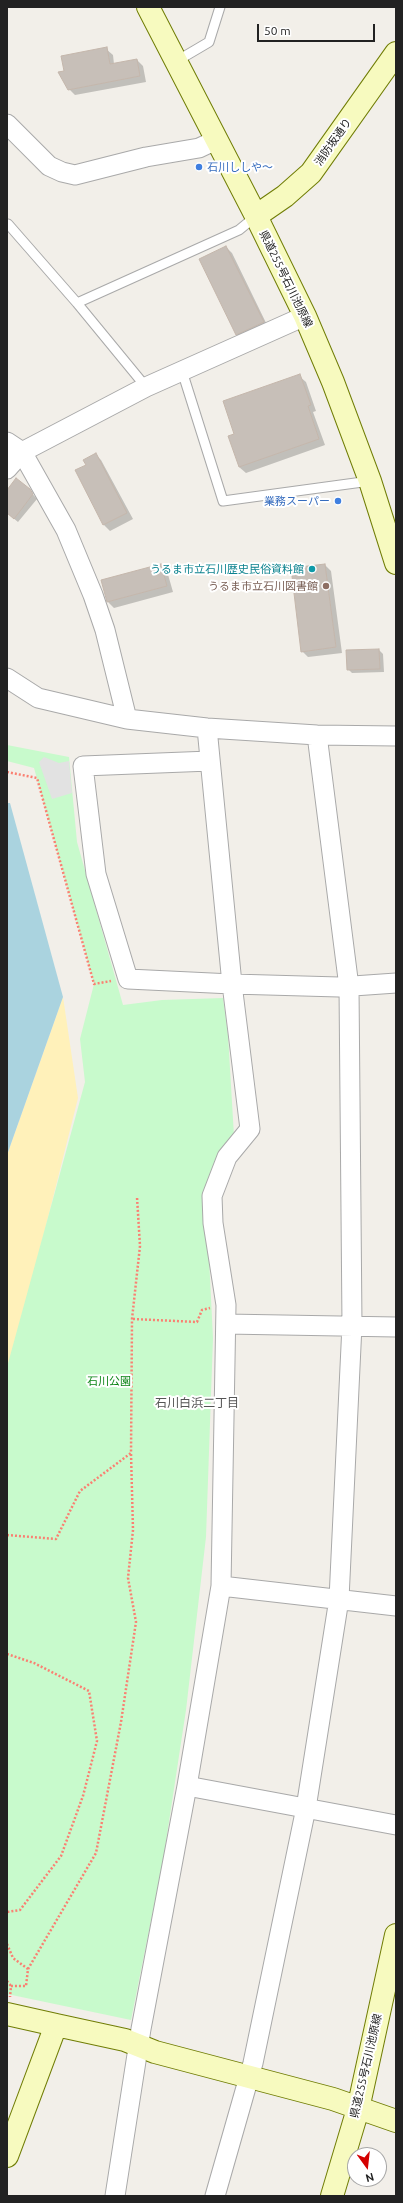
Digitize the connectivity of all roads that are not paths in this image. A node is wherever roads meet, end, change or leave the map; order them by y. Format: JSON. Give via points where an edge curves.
{"nodes":[{"id":1,"x":148,"y":7,"type":"edge"},
{"id":2,"x":220,"y":7,"type":"edge"},
{"id":3,"x":396,"y":53,"type":"edge"},
{"id":4,"x":175,"y":62,"type":"junction"},
{"id":5,"x":7,"y":124,"type":"edge"},
{"id":6,"x":216,"y":140,"type":"junction"},
{"id":7,"x":256,"y":216,"type":"junction"},
{"id":8,"x":8,"y":224,"type":"dead end"},
{"id":9,"x":77,"y":303,"type":"junction"},
{"id":10,"x":305,"y":316,"type":"junction"},
{"id":11,"x":182,"y":371,"type":"junction"},
{"id":12,"x":146,"y":387,"type":"junction"},
{"id":13,"x":14,"y":447,"type":"edge"},
{"id":14,"x":7,"y":469,"type":"edge"},
{"id":15,"x":370,"y":481,"type":"junction"},
{"id":16,"x":396,"y":563,"type":"edge"},
{"id":17,"x":7,"y":678,"type":"edge"},
{"id":18,"x":127,"y":719,"type":"junction"},
{"id":19,"x":207,"y":728,"type":"junction"},
{"id":20,"x":317,"y":735,"type":"junction"},
{"id":21,"x":396,"y":736,"type":"edge"},
{"id":22,"x":210,"y":761,"type":"junction"},
{"id":23,"x":396,"y":983,"type":"edge"},
{"id":24,"x":232,"y":984,"type":"junction"},
{"id":25,"x":349,"y":986,"type":"junction"},
{"id":26,"x":226,"y":1324,"type":"junction"},
{"id":27,"x":352,"y":1325,"type":"junction"},
{"id":28,"x":396,"y":1327,"type":"edge"},
{"id":29,"x":221,"y":1586,"type":"junction"},
{"id":30,"x":339,"y":1599,"type":"junction"},
{"id":31,"x":396,"y":1606,"type":"edge"},
{"id":32,"x":187,"y":1786,"type":"junction"},
{"id":33,"x":306,"y":1808,"type":"junction"},
{"id":34,"x":396,"y":1825,"type":"edge"},
{"id":35,"x":396,"y":1935,"type":"edge"},
{"id":36,"x":8,"y":2009,"type":"edge"},
{"id":37,"x":56,"y":2025,"type":"junction"},
{"id":38,"x":139,"y":2045,"type":"junction"},
{"id":39,"x":250,"y":2077,"type":"junction"},
{"id":40,"x":358,"y":2109,"type":"junction"},
{"id":41,"x":396,"y":2121,"type":"edge"},
{"id":42,"x":7,"y":2156,"type":"edge"},
{"id":43,"x":115,"y":2196,"type":"edge"},
{"id":44,"x":215,"y":2196,"type":"edge"},
{"id":45,"x":332,"y":2196,"type":"edge"}],
"edges":[{"from":1,"to":4,"type":"main road","name":"県道255号石川池原線"},
{"from":2,"to":4,"type":"lane","via":[[209,42]]},
{"from":3,"to":7,"type":"main road","name":"消防坂通り","via":[[311,173],[285,196]]},
{"from":4,"to":6,"type":"main road","name":"県道255号石川池原線"},
{"from":5,"to":6,"type":"street","via":[[49,166],[75,175],[146,157],[199,148]]},
{"from":6,"to":7,"type":"main road","name":"県道255号石川池原線"},
{"from":7,"to":9,"type":"lane","via":[[239,230]]},
{"from":7,"to":10,"type":"main road","name":"県道255号石川池原線"},
{"from":8,"to":9,"type":"lane"},
{"from":9,"to":12,"type":"lane"},
{"from":10,"to":11,"type":"street"},
{"from":10,"to":15,"type":"main road","name":"県道255号石川池原線"},
{"from":11,"to":12,"type":"street"},
{"from":11,"to":15,"type":"lane","via":[[223,501]]},
{"from":12,"to":13,"type":"street"},
{"from":13,"to":14,"type":"street"},
{"from":13,"to":18,"type":"street","via":[[66,530],[105,630]]},
{"from":15,"to":16,"type":"main road","name":"県道255号石川池原線"},
{"from":17,"to":18,"type":"street","via":[[38,698]]},
{"from":18,"to":19,"type":"street"},
{"from":19,"to":20,"type":"street"},
{"from":19,"to":22,"type":"street"},
{"from":20,"to":21,"type":"street"},
{"from":20,"to":25,"type":"street"},
{"from":22,"to":24,"type":"street"},
{"from":22,"to":24,"type":"street","via":[[83,766],[96,874],[128,979]]},
{"from":23,"to":25,"type":"street"},
{"from":24,"to":25,"type":"street"},
{"from":24,"to":26,"type":"street","via":[[250,1129],[226,1157],[212,1196],[226,1304]]},
{"from":25,"to":27,"type":"street"},
{"from":26,"to":27,"type":"street"},
{"from":26,"to":29,"type":"street"},
{"from":27,"to":28,"type":"street"},
{"from":27,"to":30,"type":"street"},
{"from":29,"to":30,"type":"street"},
{"from":29,"to":32,"type":"street"},
{"from":30,"to":31,"type":"street"},
{"from":30,"to":33,"type":"street"},
{"from":32,"to":33,"type":"street"},
{"from":32,"to":38,"type":"street"},
{"from":33,"to":34,"type":"street"},
{"from":33,"to":39,"type":"street"},
{"from":35,"to":40,"type":"main road","name":"県道255号石川池原線"},
{"from":36,"to":37,"type":"main road"},
{"from":37,"to":38,"type":"main road"},
{"from":37,"to":42,"type":"main road"},
{"from":38,"to":39,"type":"main road","via":[[155,2052]]},
{"from":38,"to":43,"type":"street"},
{"from":39,"to":40,"type":"main road","via":[[333,2099]]},
{"from":39,"to":44,"type":"street"},
{"from":40,"to":41,"type":"main road"},
{"from":40,"to":45,"type":"main road","name":"県道255号石川池原線"}]}
